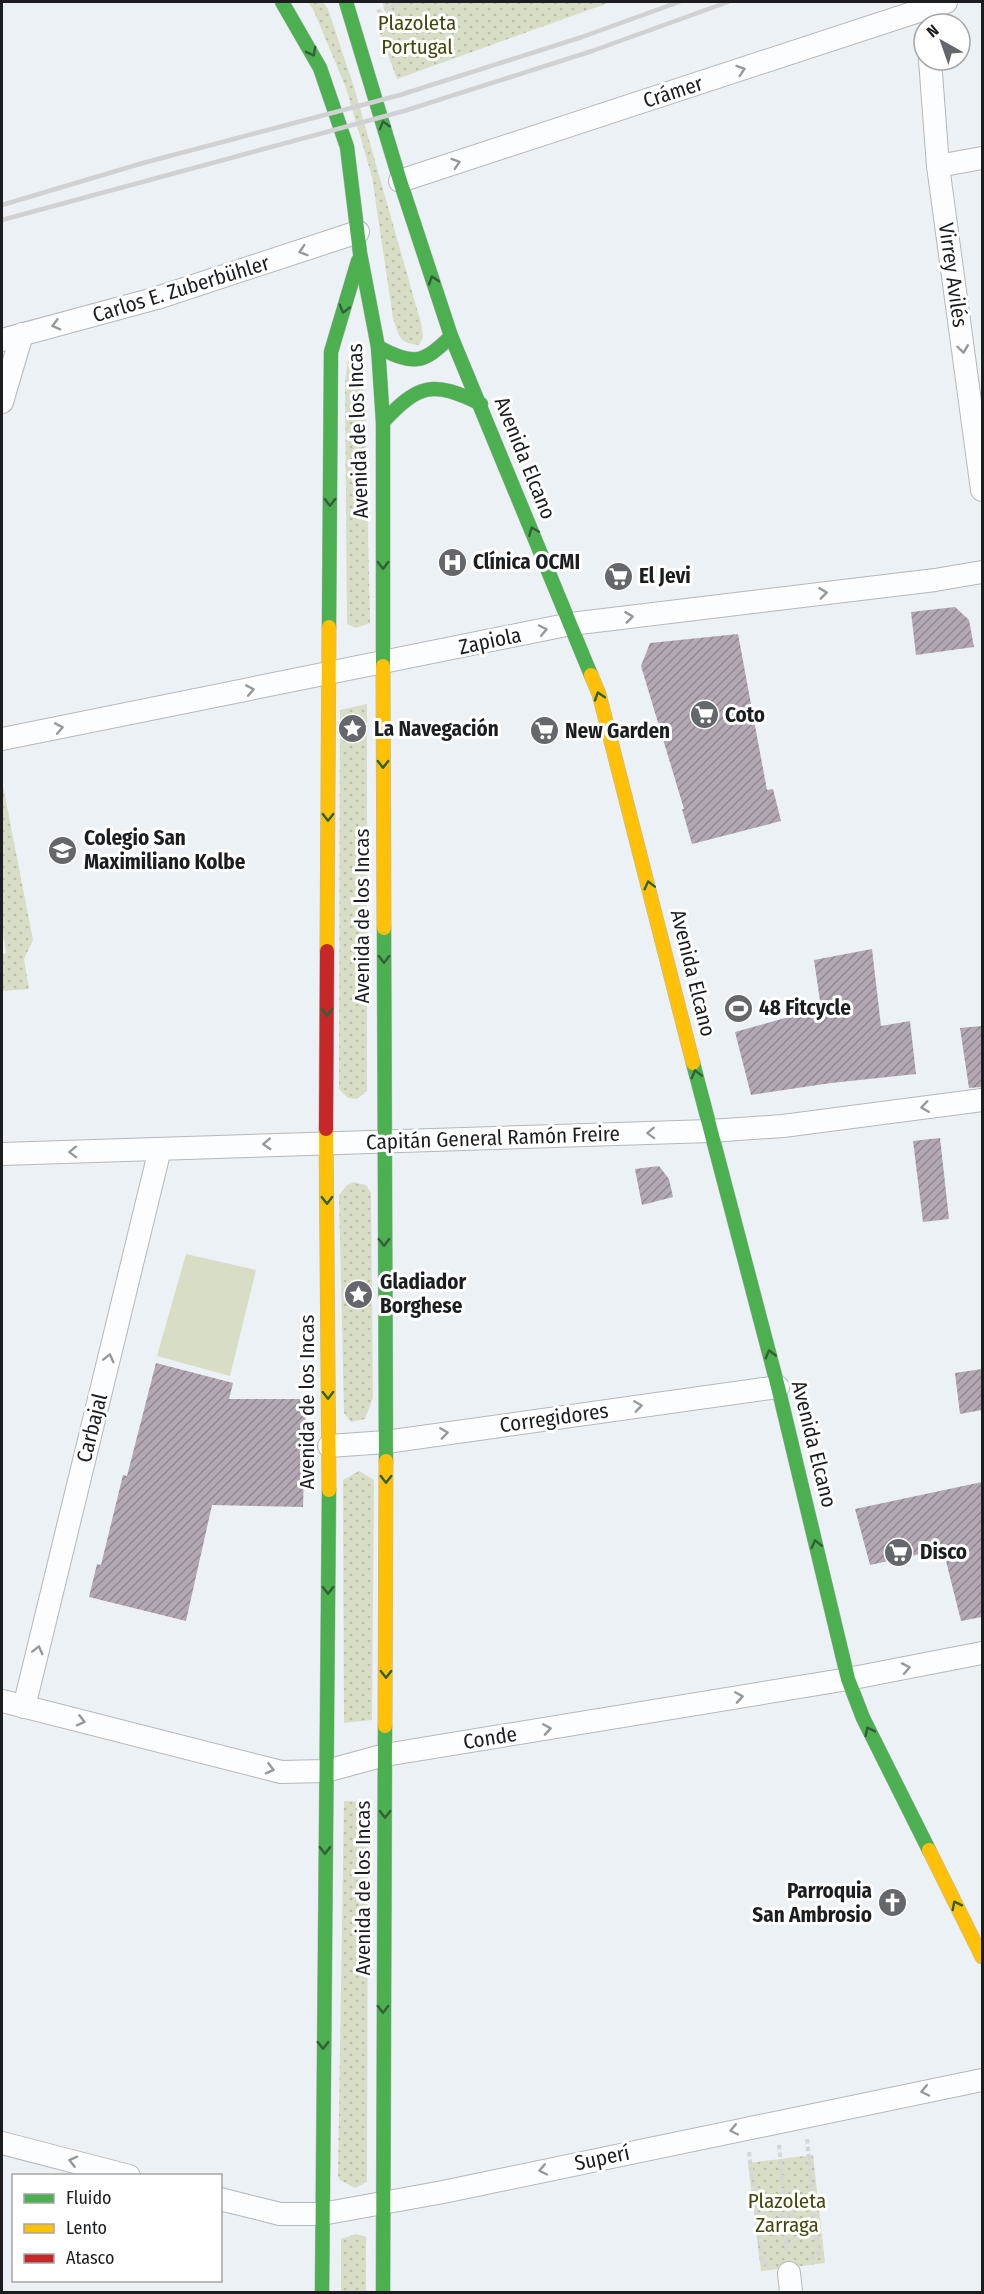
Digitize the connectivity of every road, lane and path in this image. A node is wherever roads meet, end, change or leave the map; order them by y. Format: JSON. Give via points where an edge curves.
{"nodes":[{"id":1,"x":282,"y":2,"type":"edge"},
{"id":2,"x":346,"y":2,"type":"edge"},
{"id":3,"x":401,"y":3,"type":"dead end"},
{"id":4,"x":385,"y":9,"type":"dead end"},
{"id":5,"x":931,"y":9,"type":"edge"},
{"id":6,"x":931,"y":72,"type":"edge"},
{"id":7,"x":982,"y":159,"type":"edge"},
{"id":8,"x":938,"y":166,"type":"junction"},
{"id":9,"x":400,"y":181,"type":"junction"},
{"id":10,"x":359,"y":243,"type":"junction"},
{"id":11,"x":451,"y":336,"type":"junction"},
{"id":12,"x":12,"y":337,"type":"edge"},
{"id":13,"x":378,"y":347,"type":"junction"},
{"id":14,"x":2,"y":402,"type":"edge"},
{"id":15,"x":480,"y":404,"type":"junction"},
{"id":16,"x":383,"y":422,"type":"junction"},
{"id":17,"x":982,"y":490,"type":"edge"},
{"id":18,"x":982,"y":572,"type":"edge"},
{"id":19,"x":571,"y":624,"type":"junction"},
{"id":20,"x":383,"y":663,"type":"junction"},
{"id":21,"x":329,"y":674,"type":"junction"},
{"id":22,"x":2,"y":739,"type":"edge"},
{"id":23,"x":982,"y":1100,"type":"edge"},
{"id":24,"x":710,"y":1131,"type":"junction"},
{"id":25,"x":326,"y":1142,"type":"junction"},
{"id":26,"x":384,"y":1142,"type":"junction"},
{"id":27,"x":160,"y":1149,"type":"junction"},
{"id":28,"x":2,"y":1154,"type":"edge"},
{"id":29,"x":778,"y":1387,"type":"junction"},
{"id":30,"x":387,"y":1442,"type":"junction"},
{"id":31,"x":329,"y":1446,"type":"junction"},
{"id":32,"x":982,"y":1653,"type":"edge"},
{"id":33,"x":848,"y":1679,"type":"junction"},
{"id":34,"x":2,"y":1701,"type":"edge"},
{"id":35,"x":24,"y":1707,"type":"junction"},
{"id":36,"x":385,"y":1755,"type":"junction"},
{"id":37,"x":326,"y":1771,"type":"junction"},
{"id":38,"x":982,"y":1957,"type":"edge"},
{"id":39,"x":982,"y":2080,"type":"edge"},
{"id":40,"x":805,"y":2116,"type":"junction"},
{"id":41,"x":777,"y":2123,"type":"junction"},
{"id":42,"x":746,"y":2128,"type":"junction"},
{"id":43,"x":2,"y":2143,"type":"edge"},
{"id":44,"x":125,"y":2174,"type":"edge"},
{"id":45,"x":784,"y":2198,"type":"junction"},
{"id":46,"x":222,"y":2200,"type":"edge"},
{"id":47,"x":382,"y":2203,"type":"junction"},
{"id":48,"x":322,"y":2214,"type":"junction"},
{"id":49,"x":785,"y":2217,"type":"junction"},
{"id":50,"x":790,"y":2283,"type":"edge"},
{"id":51,"x":322,"y":2292,"type":"edge"},
{"id":52,"x":383,"y":2292,"type":"edge"}],
"edges":[{"from":1,"to":10,"type":"main road","one_way":true,"via":[[320,68],[347,147]]},
{"from":9,"to":2,"type":"main road","name":"Avenida Elcano","one_way":true},
{"from":3,"to":4,"type":"path"},
{"from":9,"to":5,"type":"street","name":"Crámer","one_way":true},
{"from":6,"to":8,"type":"street","name":"Virrey Avilés"},
{"from":7,"to":8,"type":"street"},
{"from":8,"to":17,"type":"street","name":"Virrey Avilés","one_way":true},
{"from":11,"to":9,"type":"main road","name":"Avenida Elcano","one_way":true},
{"from":10,"to":12,"type":"street","name":"Carlos E. Zuberbühler","one_way":true},
{"from":10,"to":13,"type":"main road","name":"Avenida de los Incas"},
{"from":10,"to":21,"type":"main road","name":"Avenida de los Incas","one_way":true,"via":[[331,352]]},
{"from":11,"to":13,"type":"main road","via":[[434,355],[418,362],[401,360]]},
{"from":11,"to":15,"type":"main road","name":"Avenida Elcano"},
{"from":12,"to":14,"type":"street"},
{"from":13,"to":16,"type":"main road","name":"Avenida de los Incas"},
{"from":15,"to":16,"type":"main road","via":[[460,394],[436,390],[415,393]]},
{"from":19,"to":15,"type":"main road","name":"Avenida Elcano","one_way":true},
{"from":16,"to":20,"type":"main road","name":"Avenida de los Incas","one_way":true},
{"from":19,"to":18,"type":"street","name":"Zapiola","one_way":true},
{"from":20,"to":19,"type":"street","name":"Zapiola","one_way":true},
{"from":24,"to":19,"type":"main road","name":"Avenida Elcano","one_way":true,"via":[[599,694]]},
{"from":20,"to":21,"type":"street","name":"Zapiola"},
{"from":20,"to":26,"type":"main road","name":"Avenida de los Incas","one_way":true},
{"from":22,"to":21,"type":"street","name":"Zapiola","one_way":true},
{"from":21,"to":25,"type":"main road","name":"Avenida de los Incas","one_way":true},
{"from":23,"to":24,"type":"street","name":"Capitán General Ramón Freire","one_way":true,"via":[[783,1126]]},
{"from":24,"to":26,"type":"street","name":"Capitán General Ramón Freire","one_way":true},
{"from":29,"to":24,"type":"main road","name":"Avenida Elcano","one_way":true},
{"from":25,"to":26,"type":"street","name":"Capitán General Ramón Freire"},
{"from":25,"to":27,"type":"street","name":"Capitán General Ramón Freire","one_way":true},
{"from":25,"to":31,"type":"main road","name":"Avenida de los Incas","one_way":true},
{"from":26,"to":30,"type":"main road","name":"Avenida de los Incas","one_way":true},
{"from":27,"to":28,"type":"street","name":"Capitán General Ramón Freire","one_way":true},
{"from":35,"to":27,"type":"street","name":"Carbajal","one_way":true},
{"from":30,"to":29,"type":"street","name":"Corregidores","one_way":true},
{"from":33,"to":29,"type":"main road","name":"Avenida Elcano","one_way":true},
{"from":30,"to":31,"type":"street","name":"Corregidores"},
{"from":30,"to":36,"type":"main road","name":"Avenida de los Incas","one_way":true},
{"from":31,"to":37,"type":"main road","name":"Avenida de los Incas","one_way":true},
{"from":33,"to":32,"type":"street","name":"Conde","one_way":true},
{"from":36,"to":33,"type":"street","name":"Conde","one_way":true},
{"from":38,"to":33,"type":"main road","name":"Avenida Elcano","one_way":true,"via":[[879,1751]]},
{"from":34,"to":35,"type":"street","name":"Conde"},
{"from":35,"to":37,"type":"street","name":"Conde","one_way":true,"via":[[281,1772]]},
{"from":36,"to":37,"type":"street","name":"Conde"},
{"from":36,"to":47,"type":"main road","name":"Avenida de los Incas","one_way":true},
{"from":37,"to":48,"type":"main road","name":"Avenida de los Incas","one_way":true},
{"from":39,"to":40,"type":"street","name":"Superí","one_way":true},
{"from":40,"to":41,"type":"street","name":"Superí"},
{"from":40,"to":50,"type":"path","via":[[818,2254]]},
{"from":41,"to":42,"type":"street","name":"Superí"},
{"from":41,"to":45,"type":"path"},
{"from":42,"to":47,"type":"street","name":"Superí","one_way":true},
{"from":42,"to":50,"type":"path","via":[[762,2262]]},
{"from":44,"to":43,"type":"street","one_way":true},
{"from":45,"to":49,"type":"path","via":[[775,2209]]},
{"from":45,"to":49,"type":"path","via":[[793,2203],[794,2209]]},
{"from":46,"to":48,"type":"street","name":"Superí","via":[[280,2214]]},
{"from":47,"to":48,"type":"street","name":"Superí"},
{"from":47,"to":52,"type":"main road","name":"Avenida de los Incas"},
{"from":48,"to":51,"type":"main road","name":"Avenida de los Incas"},
{"from":49,"to":50,"type":"path"}]}
